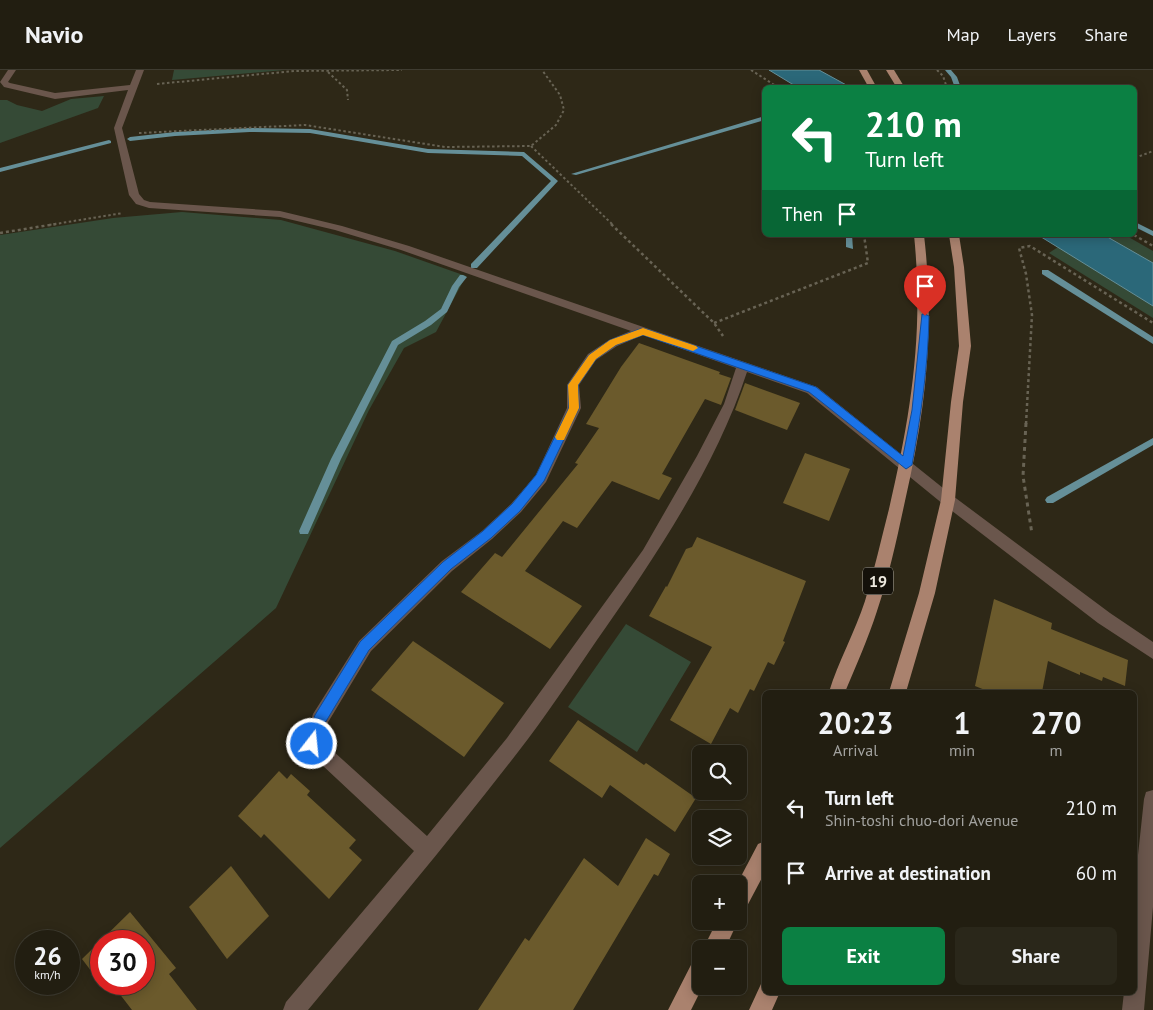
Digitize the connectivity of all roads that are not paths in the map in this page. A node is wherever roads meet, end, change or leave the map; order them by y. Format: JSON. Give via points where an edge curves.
{"nodes":[{"id":1,"x":12,"y":70,"type":"edge"},
{"id":2,"x":140,"y":70,"type":"edge"},
{"id":3,"x":863,"y":70,"type":"edge"},
{"id":4,"x":890,"y":70,"type":"edge"},
{"id":5,"x":872,"y":84,"type":"edge"},
{"id":6,"x":899,"y":85,"type":"edge"},
{"id":7,"x":134,"y":87,"type":"junction"},
{"id":8,"x":919,"y":237,"type":"edge"},
{"id":9,"x":954,"y":237,"type":"edge"},
{"id":10,"x":643,"y":331,"type":"junction"},
{"id":11,"x":743,"y":365,"type":"junction"},
{"id":12,"x":906,"y":465,"type":"junction"},
{"id":13,"x":948,"y":500,"type":"junction"},
{"id":14,"x":1153,"y":651,"type":"edge"},
{"id":15,"x":838,"y":690,"type":"edge"},
{"id":16,"x":898,"y":690,"type":"edge"},
{"id":17,"x":1153,"y":799,"type":"edge"},
{"id":18,"x":428,"y":850,"type":"junction"},
{"id":19,"x":762,"y":857,"type":"edge"},
{"id":20,"x":747,"y":886,"type":"edge"},
{"id":21,"x":1137,"y":968,"type":"edge"},
{"id":22,"x":692,"y":986,"type":"edge"},
{"id":23,"x":768,"y":995,"type":"edge"},
{"id":24,"x":1134,"y":995,"type":"edge"},
{"id":25,"x":294,"y":1010,"type":"edge"},
{"id":26,"x":679,"y":1010,"type":"edge"},
{"id":27,"x":760,"y":1010,"type":"edge"},
{"id":28,"x":1133,"y":1010,"type":"edge"}],
"edges":[{"from":1,"to":7,"type":"street","via":[[4,82],[7,85],[42,94],[68,95]]},
{"from":2,"to":7,"type":"street"},
{"from":3,"to":5,"type":"main road"},
{"from":4,"to":6,"type":"main road"},
{"from":7,"to":10,"type":"street","via":[[118,136],[134,195],[140,202],[163,207],[280,214],[312,221],[405,248]]},
{"from":8,"to":12,"type":"main road","number":"19","via":[[926,298],[924,354]]},
{"from":9,"to":13,"type":"main road","via":[[960,267],[965,346]]},
{"from":10,"to":11,"type":"street"},
{"from":10,"to":18,"type":"street","via":[[613,342],[592,357],[573,385],[574,408],[540,478],[516,508],[447,566],[365,646],[319,720],[312,744]]},
{"from":11,"to":12,"type":"street","via":[[812,390]]},
{"from":11,"to":18,"type":"street","via":[[730,404],[703,458],[648,555],[513,744]]},
{"from":12,"to":13,"type":"street"},
{"from":12,"to":15,"type":"main road","number":"19","via":[[878,582]]},
{"from":13,"to":14,"type":"street"},
{"from":13,"to":16,"type":"main road","via":[[927,593]]},
{"from":17,"to":21,"type":"street"},
{"from":18,"to":25,"type":"street"},
{"from":19,"to":20,"type":"main road"},
{"from":22,"to":26,"type":"main road"},
{"from":23,"to":27,"type":"main road"},
{"from":24,"to":28,"type":"street"}]}
